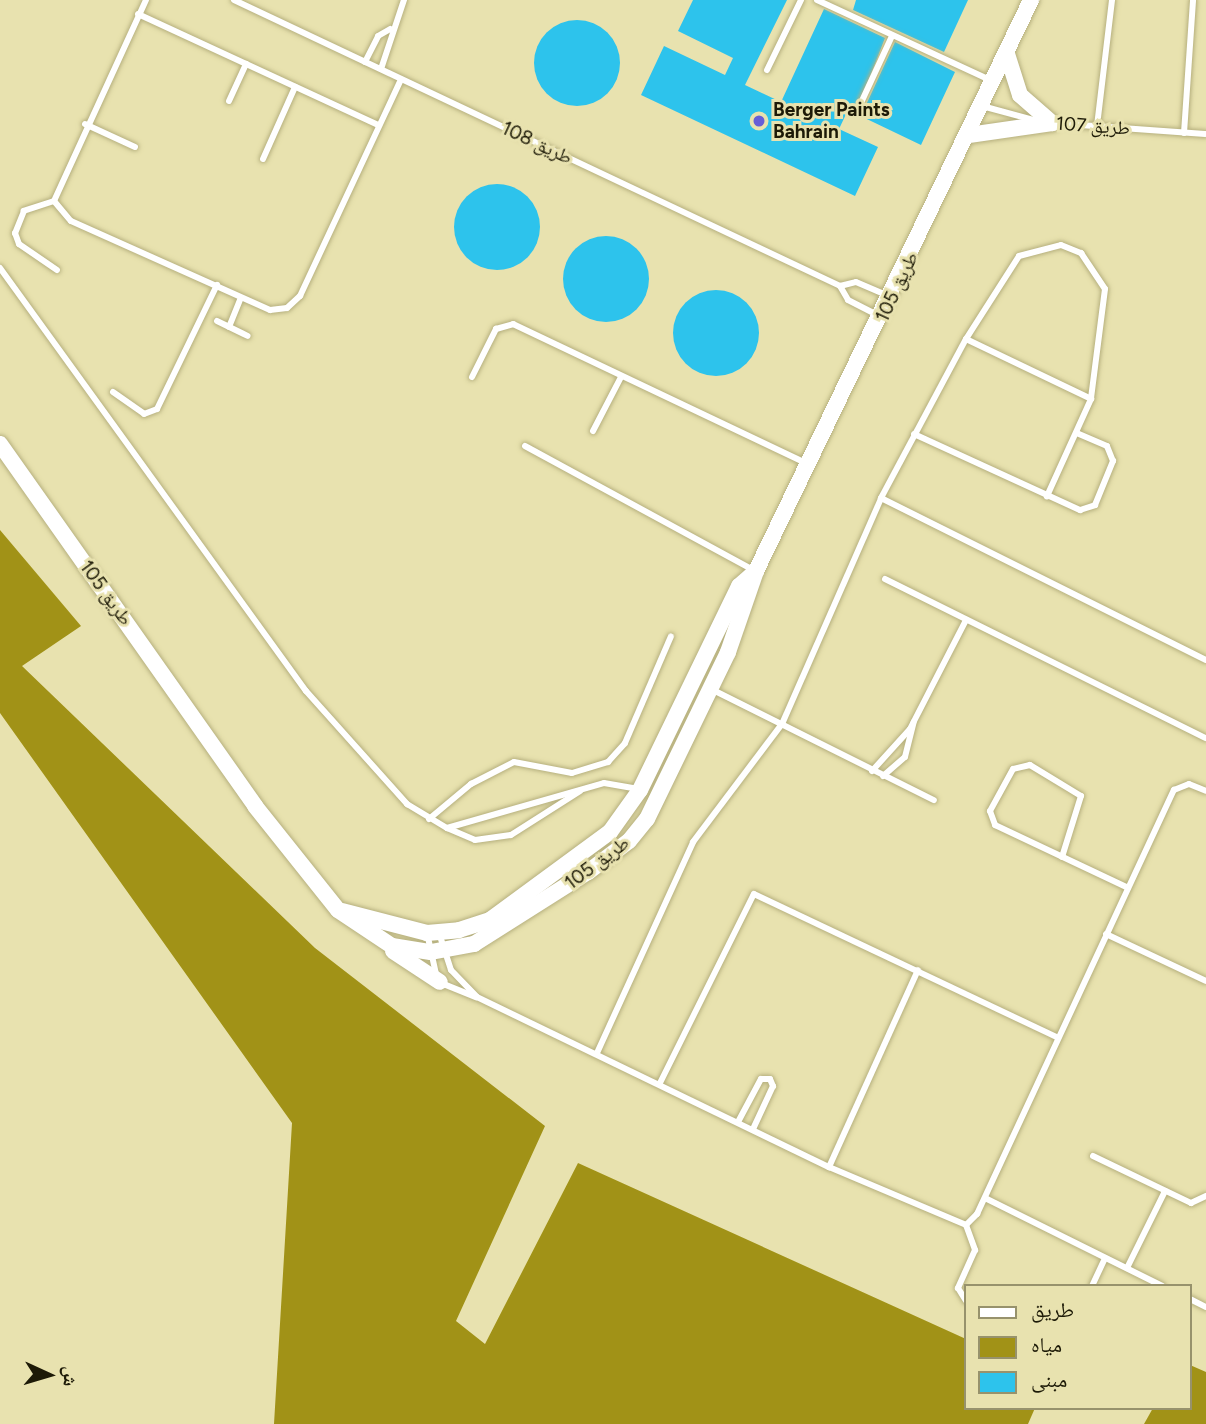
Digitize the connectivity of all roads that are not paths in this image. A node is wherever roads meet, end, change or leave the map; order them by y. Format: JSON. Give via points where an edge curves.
{"nodes":[{"id":1,"x":146,"y":0,"type":"edge"},
{"id":2,"x":234,"y":0,"type":"edge"},
{"id":3,"x":404,"y":0,"type":"edge"},
{"id":4,"x":801,"y":0,"type":"edge"},
{"id":5,"x":817,"y":0,"type":"edge"},
{"id":6,"x":1031,"y":0,"type":"edge"},
{"id":7,"x":1111,"y":0,"type":"edge"},
{"id":8,"x":1193,"y":0,"type":"edge"},
{"id":9,"x":138,"y":14,"type":"junction"},
{"id":10,"x":390,"y":29,"type":"junction"},
{"id":11,"x":892,"y":36,"type":"junction"},
{"id":12,"x":1007,"y":54,"type":"junction"},
{"id":13,"x":365,"y":62,"type":"junction"},
{"id":14,"x":246,"y":64,"type":"junction"},
{"id":15,"x":381,"y":69,"type":"junction"},
{"id":16,"x":767,"y":70,"type":"dead end"},
{"id":17,"x":401,"y":79,"type":"junction"},
{"id":18,"x":994,"y":82,"type":"junction"},
{"id":19,"x":295,"y":87,"type":"junction"},
{"id":20,"x":229,"y":101,"type":"dead end"},
{"id":21,"x":860,"y":105,"type":"dead end"},
{"id":22,"x":982,"y":106,"type":"junction"},
{"id":23,"x":1052,"y":123,"type":"junction"},
{"id":24,"x":85,"y":124,"type":"junction"},
{"id":25,"x":378,"y":125,"type":"junction"},
{"id":26,"x":1097,"y":127,"type":"junction"},
{"id":27,"x":1184,"y":133,"type":"junction"},
{"id":28,"x":1206,"y":134,"type":"edge"},
{"id":29,"x":969,"y":135,"type":"junction"},
{"id":30,"x":135,"y":147,"type":"dead end"},
{"id":31,"x":263,"y":159,"type":"dead end"},
{"id":32,"x":54,"y":201,"type":"junction"},
{"id":33,"x":0,"y":268,"type":"edge"},
{"id":34,"x":57,"y":270,"type":"dead end"},
{"id":35,"x":217,"y":285,"type":"junction"},
{"id":36,"x":840,"y":286,"type":"junction"},
{"id":37,"x":241,"y":298,"type":"junction"},
{"id":38,"x":891,"y":298,"type":"junction"},
{"id":39,"x":883,"y":317,"type":"junction"},
{"id":40,"x":217,"y":321,"type":"dead end"},
{"id":41,"x":229,"y":327,"type":"junction"},
{"id":42,"x":248,"y":336,"type":"dead end"},
{"id":43,"x":966,"y":339,"type":"junction"},
{"id":44,"x":472,"y":377,"type":"dead end"},
{"id":45,"x":621,"y":377,"type":"junction"},
{"id":46,"x":113,"y":392,"type":"dead end"},
{"id":47,"x":1091,"y":399,"type":"junction"},
{"id":48,"x":593,"y":431,"type":"dead end"},
{"id":49,"x":1077,"y":433,"type":"junction"},
{"id":50,"x":914,"y":434,"type":"junction"},
{"id":51,"x":0,"y":444,"type":"edge"},
{"id":52,"x":525,"y":446,"type":"dead end"},
{"id":53,"x":810,"y":465,"type":"junction"},
{"id":54,"x":1047,"y":496,"type":"junction"},
{"id":55,"x":881,"y":498,"type":"junction"},
{"id":56,"x":756,"y":571,"type":"junction"},
{"id":57,"x":885,"y":579,"type":"dead end"},
{"id":58,"x":965,"y":620,"type":"junction"},
{"id":59,"x":671,"y":636,"type":"dead end"},
{"id":60,"x":1206,"y":660,"type":"edge"},
{"id":61,"x":711,"y":689,"type":"junction"},
{"id":62,"x":685,"y":700,"type":"junction"},
{"id":63,"x":702,"y":707,"type":"junction"},
{"id":64,"x":914,"y":720,"type":"junction"},
{"id":65,"x":782,"y":724,"type":"junction"},
{"id":66,"x":1206,"y":738,"type":"edge"},
{"id":67,"x":872,"y":771,"type":"junction"},
{"id":68,"x":883,"y":776,"type":"junction"},
{"id":69,"x":588,"y":786,"type":"junction"},
{"id":70,"x":640,"y":790,"type":"junction"},
{"id":71,"x":1206,"y":791,"type":"edge"},
{"id":72,"x":657,"y":798,"type":"junction"},
{"id":73,"x":934,"y":800,"type":"dead end"},
{"id":74,"x":429,"y":819,"type":"junction"},
{"id":75,"x":447,"y":828,"type":"junction"},
{"id":76,"x":1062,"y":857,"type":"junction"},
{"id":77,"x":1128,"y":888,"type":"junction"},
{"id":78,"x":338,"y":910,"type":"junction"},
{"id":79,"x":433,"y":933,"type":"junction"},
{"id":80,"x":1107,"y":934,"type":"junction"},
{"id":81,"x":373,"y":939,"type":"junction"},
{"id":82,"x":437,"y":952,"type":"junction"},
{"id":83,"x":918,"y":970,"type":"junction"},
{"id":84,"x":1206,"y":981,"type":"edge"},
{"id":85,"x":439,"y":982,"type":"junction"},
{"id":86,"x":477,"y":997,"type":"junction"},
{"id":87,"x":1058,"y":1038,"type":"junction"},
{"id":88,"x":597,"y":1053,"type":"junction"},
{"id":89,"x":660,"y":1083,"type":"junction"},
{"id":90,"x":738,"y":1122,"type":"junction"},
{"id":91,"x":753,"y":1129,"type":"junction"},
{"id":92,"x":1093,"y":1156,"type":"dead end"},
{"id":93,"x":829,"y":1167,"type":"junction"},
{"id":94,"x":1165,"y":1191,"type":"junction"},
{"id":95,"x":1206,"y":1196,"type":"edge"},
{"id":96,"x":985,"y":1198,"type":"junction"},
{"id":97,"x":966,"y":1225,"type":"junction"},
{"id":98,"x":1105,"y":1258,"type":"junction"},
{"id":99,"x":1127,"y":1268,"type":"junction"},
{"id":100,"x":1093,"y":1284,"type":"edge"},
{"id":101,"x":1159,"y":1284,"type":"edge"},
{"id":102,"x":964,"y":1298,"type":"edge"}],
"edges":[{"from":1,"to":9,"type":"lane"},
{"from":2,"to":13,"type":"lane","name":"طريق 108"},
{"from":3,"to":10,"type":"lane"},
{"from":4,"to":16,"type":"lane"},
{"from":5,"to":11,"type":"lane"},
{"from":6,"to":12,"type":"street","name":"طريق 105"},
{"from":7,"to":26,"type":"lane"},
{"from":8,"to":27,"type":"lane"},
{"from":9,"to":14,"type":"lane"},
{"from":9,"to":24,"type":"lane"},
{"from":10,"to":13,"type":"lane","via":[[378,36]]},
{"from":10,"to":15,"type":"lane"},
{"from":11,"to":18,"type":"lane"},
{"from":11,"to":21,"type":"lane"},
{"from":12,"to":18,"type":"street","name":"طريق 105"},
{"from":12,"to":23,"type":"street","via":[[1020,95]]},
{"from":13,"to":15,"type":"lane","name":"طريق 108"},
{"from":14,"to":19,"type":"lane"},
{"from":14,"to":20,"type":"lane"},
{"from":15,"to":17,"type":"lane","name":"طريق 108"},
{"from":17,"to":25,"type":"lane"},
{"from":17,"to":36,"type":"lane","name":"طريق 108"},
{"from":18,"to":22,"type":"street","name":"طريق 105"},
{"from":19,"to":25,"type":"lane"},
{"from":19,"to":31,"type":"lane"},
{"from":22,"to":23,"type":"lane","name":"طريق 107"},
{"from":22,"to":29,"type":"street","name":"طريق 105"},
{"from":23,"to":26,"type":"lane","name":"طريق 107"},
{"from":23,"to":29,"type":"street"},
{"from":24,"to":30,"type":"lane"},
{"from":24,"to":32,"type":"lane"},
{"from":25,"to":37,"type":"lane","via":[[299,296],[278,310]]},
{"from":26,"to":27,"type":"lane","name":"طريق 107"},
{"from":27,"to":28,"type":"lane","name":"طريق 107"},
{"from":29,"to":38,"type":"street","name":"طريق 105"},
{"from":32,"to":34,"type":"lane","via":[[24,211],[15,233],[19,244]]},
{"from":32,"to":35,"type":"lane","via":[[71,221]]},
{"from":33,"to":74,"type":"lane","via":[[306,691],[407,804]]},
{"from":35,"to":37,"type":"lane"},
{"from":35,"to":46,"type":"lane","via":[[157,409],[144,414]]},
{"from":36,"to":38,"type":"lane","name":"طريق 108","via":[[856,282]]},
{"from":36,"to":39,"type":"lane","name":"طريق 108","via":[[848,300]]},
{"from":37,"to":41,"type":"lane"},
{"from":38,"to":39,"type":"street","name":"طريق 105"},
{"from":39,"to":53,"type":"street","name":"طريق 105"},
{"from":40,"to":41,"type":"lane"},
{"from":41,"to":42,"type":"lane"},
{"from":43,"to":47,"type":"lane"},
{"from":43,"to":47,"type":"lane","via":[[1019,256],[1038,246],[1082,253],[1105,289]]},
{"from":43,"to":50,"type":"lane"},
{"from":44,"to":45,"type":"lane","via":[[502,324]]},
{"from":45,"to":48,"type":"lane"},
{"from":45,"to":53,"type":"lane"},
{"from":47,"to":49,"type":"lane"},
{"from":49,"to":54,"type":"lane"},
{"from":49,"to":54,"type":"lane","via":[[1112,453],[1098,498],[1080,510]]},
{"from":50,"to":54,"type":"lane"},
{"from":50,"to":55,"type":"lane"},
{"from":51,"to":78,"type":"street","name":"طريق 105","via":[[255,806]]},
{"from":52,"to":56,"type":"lane"},
{"from":53,"to":56,"type":"street","name":"طريق 105"},
{"from":55,"to":60,"type":"lane"},
{"from":55,"to":65,"type":"lane"},
{"from":56,"to":61,"type":"street","name":"طريق 105","via":[[753,592]]},
{"from":56,"to":62,"type":"street","name":"طريق 105","via":[[739,586]]},
{"from":57,"to":58,"type":"lane"},
{"from":58,"to":64,"type":"lane"},
{"from":58,"to":66,"type":"lane"},
{"from":59,"to":74,"type":"lane","via":[[625,743],[608,762],[572,773],[514,762],[471,784]]},
{"from":61,"to":63,"type":"street","name":"طريق 105"},
{"from":61,"to":65,"type":"lane"},
{"from":62,"to":63,"type":"street"},
{"from":62,"to":70,"type":"street","name":"طريق 105"},
{"from":63,"to":72,"type":"street","name":"طريق 105"},
{"from":64,"to":67,"type":"lane"},
{"from":64,"to":68,"type":"lane","via":[[910,749]]},
{"from":65,"to":67,"type":"lane"},
{"from":65,"to":88,"type":"lane","via":[[702,825]]},
{"from":67,"to":68,"type":"lane"},
{"from":68,"to":73,"type":"lane"},
{"from":69,"to":70,"type":"lane","via":[[618,783]]},
{"from":69,"to":75,"type":"lane"},
{"from":69,"to":75,"type":"lane","via":[[511,835],[475,840]]},
{"from":70,"to":72,"type":"street"},
{"from":70,"to":79,"type":"street","name":"طريق 105","via":[[610,832],[490,920]]},
{"from":71,"to":77,"type":"lane","via":[[1189,784],[1174,790]]},
{"from":72,"to":82,"type":"street","name":"طريق 105","via":[[629,841],[589,872],[474,944]]},
{"from":74,"to":75,"type":"lane"},
{"from":76,"to":76,"type":"lane","via":[[1081,796],[1030,765],[1013,769],[991,819]]},
{"from":76,"to":77,"type":"lane"},
{"from":77,"to":80,"type":"lane"},
{"from":78,"to":79,"type":"street","name":"طريق 105"},
{"from":78,"to":81,"type":"street","name":"طريق 105"},
{"from":79,"to":82,"type":"lane"},
{"from":79,"to":82,"type":"lane"},
{"from":80,"to":84,"type":"lane"},
{"from":80,"to":87,"type":"lane"},
{"from":81,"to":82,"type":"street","name":"طريق 105"},
{"from":81,"to":85,"type":"street"},
{"from":82,"to":85,"type":"lane"},
{"from":82,"to":86,"type":"lane"},
{"from":83,"to":87,"type":"lane"},
{"from":83,"to":89,"type":"lane","via":[[754,894]]},
{"from":83,"to":93,"type":"lane"},
{"from":85,"to":86,"type":"lane"},
{"from":86,"to":88,"type":"lane"},
{"from":87,"to":96,"type":"lane"},
{"from":88,"to":89,"type":"lane"},
{"from":89,"to":90,"type":"lane"},
{"from":90,"to":91,"type":"lane"},
{"from":90,"to":91,"type":"lane","via":[[761,1079],[770,1079],[774,1086]]},
{"from":91,"to":93,"type":"lane"},
{"from":92,"to":94,"type":"lane"},
{"from":93,"to":97,"type":"lane"},
{"from":94,"to":95,"type":"lane","via":[[1191,1203]]},
{"from":94,"to":99,"type":"lane"},
{"from":96,"to":97,"type":"lane"},
{"from":96,"to":98,"type":"lane"},
{"from":97,"to":102,"type":"lane","via":[[975,1250],[958,1288]]},
{"from":98,"to":99,"type":"lane"},
{"from":98,"to":100,"type":"lane"},
{"from":99,"to":101,"type":"lane"}]}
